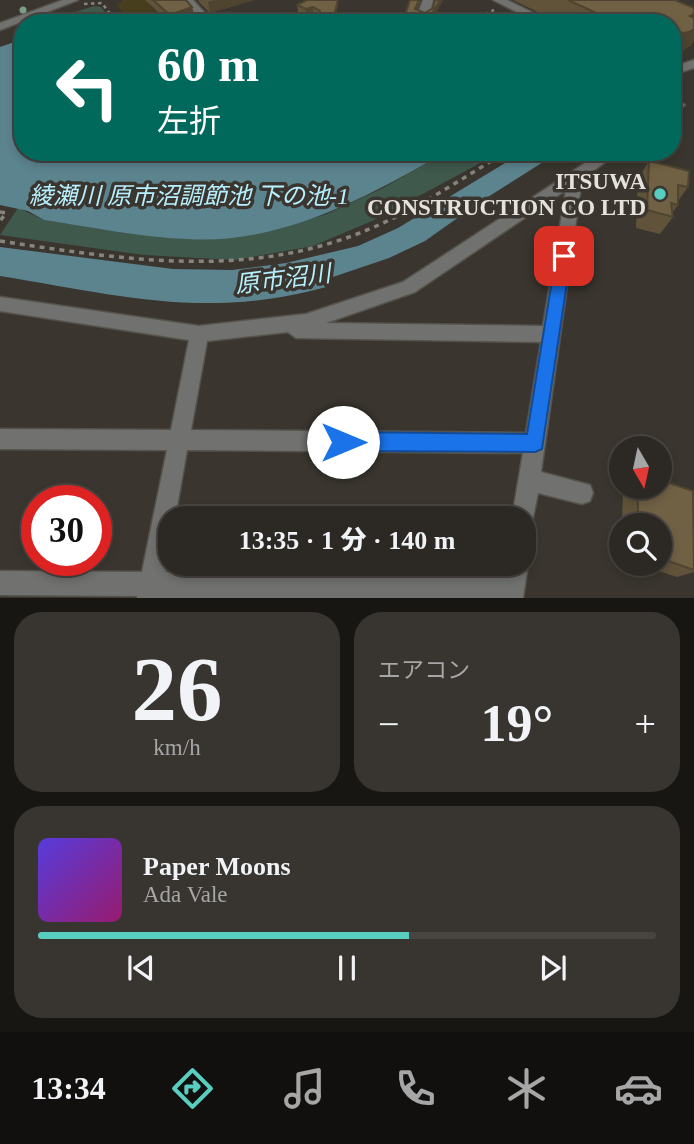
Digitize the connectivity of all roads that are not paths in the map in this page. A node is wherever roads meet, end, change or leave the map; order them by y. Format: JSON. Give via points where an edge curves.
{"nodes":[{"id":1,"x":187,"y":0,"type":"edge"},
{"id":2,"x":79,"y":2,"type":"edge"},
{"id":3,"x":498,"y":5,"type":"edge"},
{"id":4,"x":41,"y":14,"type":"edge"},
{"id":5,"x":200,"y":14,"type":"edge"},
{"id":6,"x":524,"y":14,"type":"edge"},
{"id":7,"x":599,"y":161,"type":"edge"},
{"id":8,"x":575,"y":178,"type":"junction"},
{"id":9,"x":0,"y":304,"type":"edge"},
{"id":10,"x":252,"y":330,"type":"junction"},
{"id":11,"x":199,"y":334,"type":"junction"},
{"id":12,"x":552,"y":334,"type":"junction"},
{"id":13,"x":0,"y":439,"type":"edge"},
{"id":14,"x":179,"y":440,"type":"junction"},
{"id":15,"x":535,"y":443,"type":"junction"},
{"id":16,"x":529,"y":480,"type":"junction"},
{"id":17,"x":582,"y":493,"type":"dead end"},
{"id":18,"x":525,"y":506,"type":"edge"},
{"id":19,"x":0,"y":583,"type":"edge"},
{"id":20,"x":514,"y":583,"type":"edge"},
{"id":21,"x":150,"y":591,"type":"edge"}],
"edges":[{"from":1,"to":5,"type":"street"},
{"from":2,"to":4,"type":"street"},
{"from":3,"to":6,"type":"street"},
{"from":7,"to":8,"type":"street"},
{"from":8,"to":10,"type":"street","via":[[409,287],[306,322]]},
{"from":8,"to":12,"type":"street"},
{"from":9,"to":11,"type":"street"},
{"from":10,"to":11,"type":"street"},
{"from":10,"to":12,"type":"street"},
{"from":11,"to":14,"type":"street"},
{"from":12,"to":15,"type":"street"},
{"from":13,"to":14,"type":"street"},
{"from":14,"to":15,"type":"street"},
{"from":14,"to":21,"type":"street"},
{"from":15,"to":16,"type":"street"},
{"from":16,"to":17,"type":"street"},
{"from":16,"to":18,"type":"street"},
{"from":19,"to":21,"type":"street"},
{"from":20,"to":21,"type":"street"}]}
